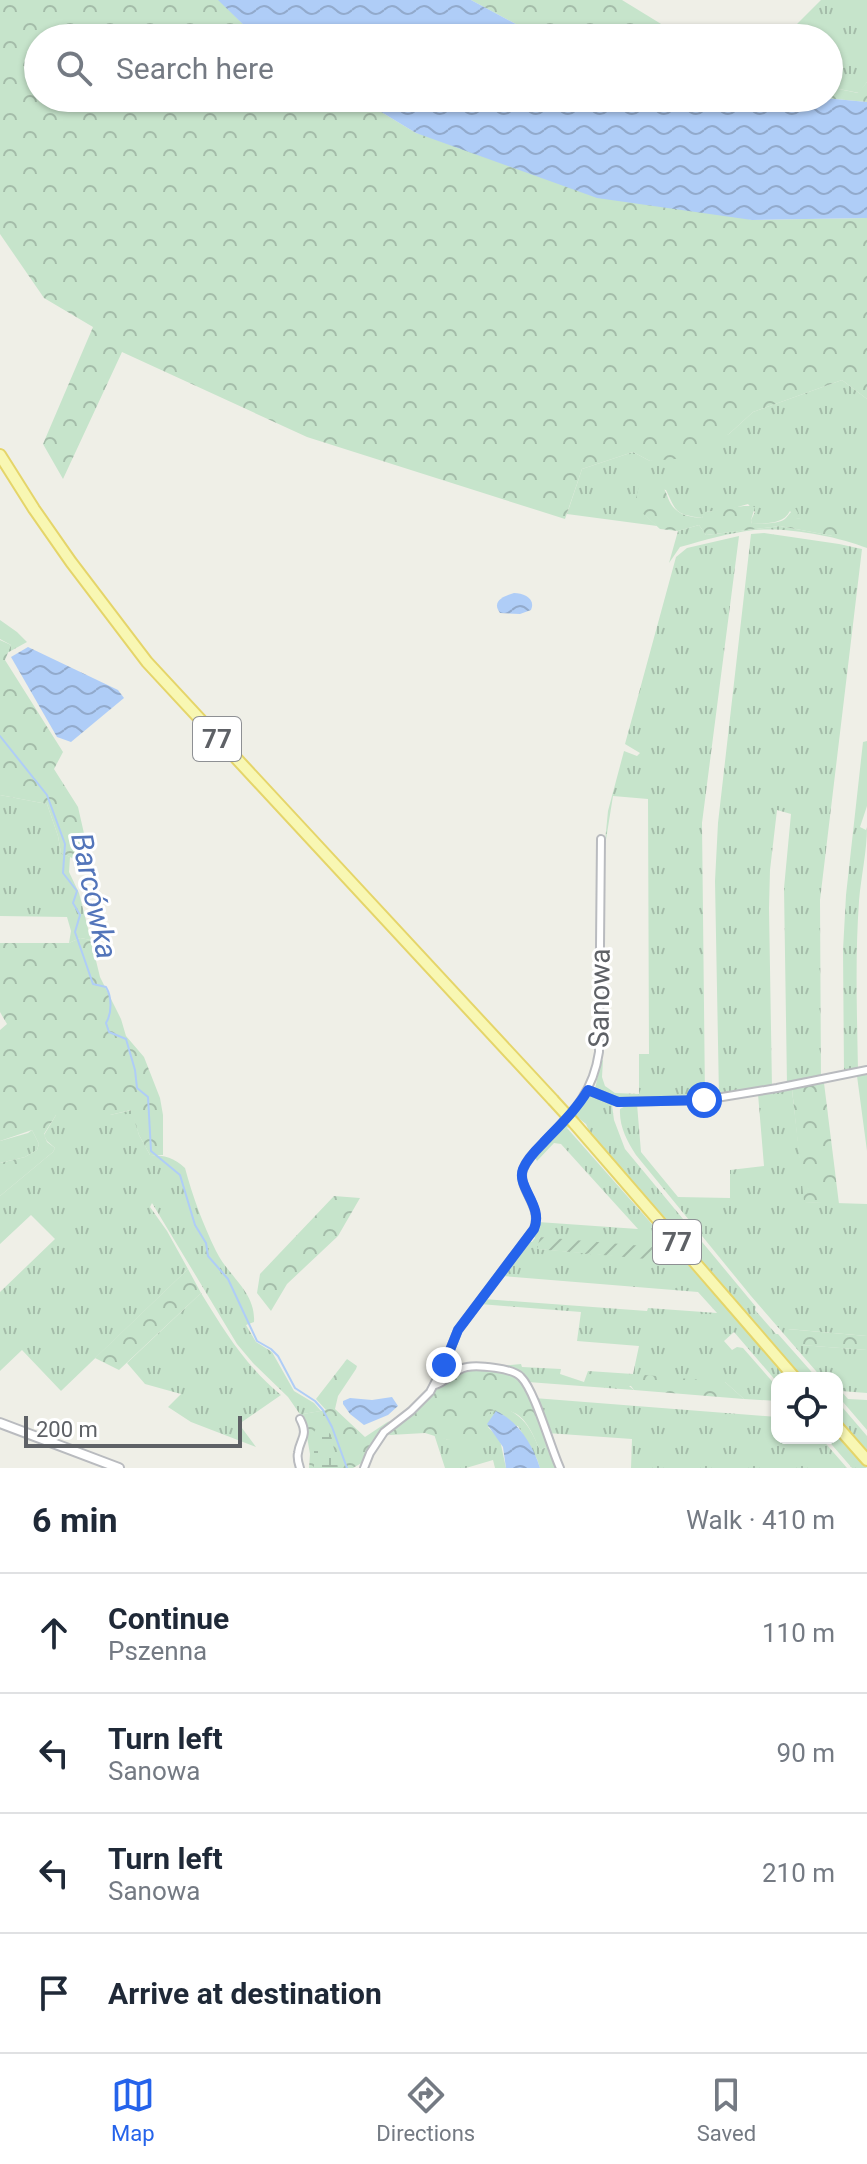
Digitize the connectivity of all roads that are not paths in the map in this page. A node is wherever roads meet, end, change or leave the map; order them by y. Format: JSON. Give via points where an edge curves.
{"nodes":[{"id":1,"x":0,"y":455,"type":"edge"},
{"id":2,"x":601,"y":839,"type":"dead end"},
{"id":3,"x":867,"y":1070,"type":"edge"},
{"id":4,"x":588,"y":1090,"type":"junction"},
{"id":5,"x":790,"y":1372,"type":"edge"},
{"id":6,"x":435,"y":1385,"type":"junction"},
{"id":7,"x":300,"y":1419,"type":"dead end"},
{"id":8,"x":0,"y":1423,"type":"edge"},
{"id":9,"x":843,"y":1433,"type":"edge"},
{"id":10,"x":867,"y":1460,"type":"edge"},
{"id":11,"x":119,"y":1468,"type":"edge"},
{"id":12,"x":300,"y":1468,"type":"edge"},
{"id":13,"x":364,"y":1468,"type":"edge"},
{"id":14,"x":560,"y":1468,"type":"edge"}],
"edges":[{"from":1,"to":5,"type":"main road","number":"77","bridge":true,"via":[[71,562],[147,662],[574,1123]]},
{"from":2,"to":4,"type":"street","name":"Sanowa","via":[[599,1052]]},
{"from":3,"to":4,"type":"street","via":[[704,1100],[618,1102]]},
{"from":4,"to":6,"type":"street","name":"Sanowa","via":[[524,1167],[522,1179],[537,1223],[458,1330]]},
{"from":6,"to":13,"type":"street","name":"Sanowa","via":[[384,1432]]},
{"from":6,"to":14,"type":"street","name":"Sanowa","via":[[469,1367],[514,1371],[527,1385]]},
{"from":7,"to":12,"type":"street","via":[[305,1434],[297,1455]]},
{"from":8,"to":11,"type":"street"},
{"from":9,"to":10,"type":"main road"}]}
